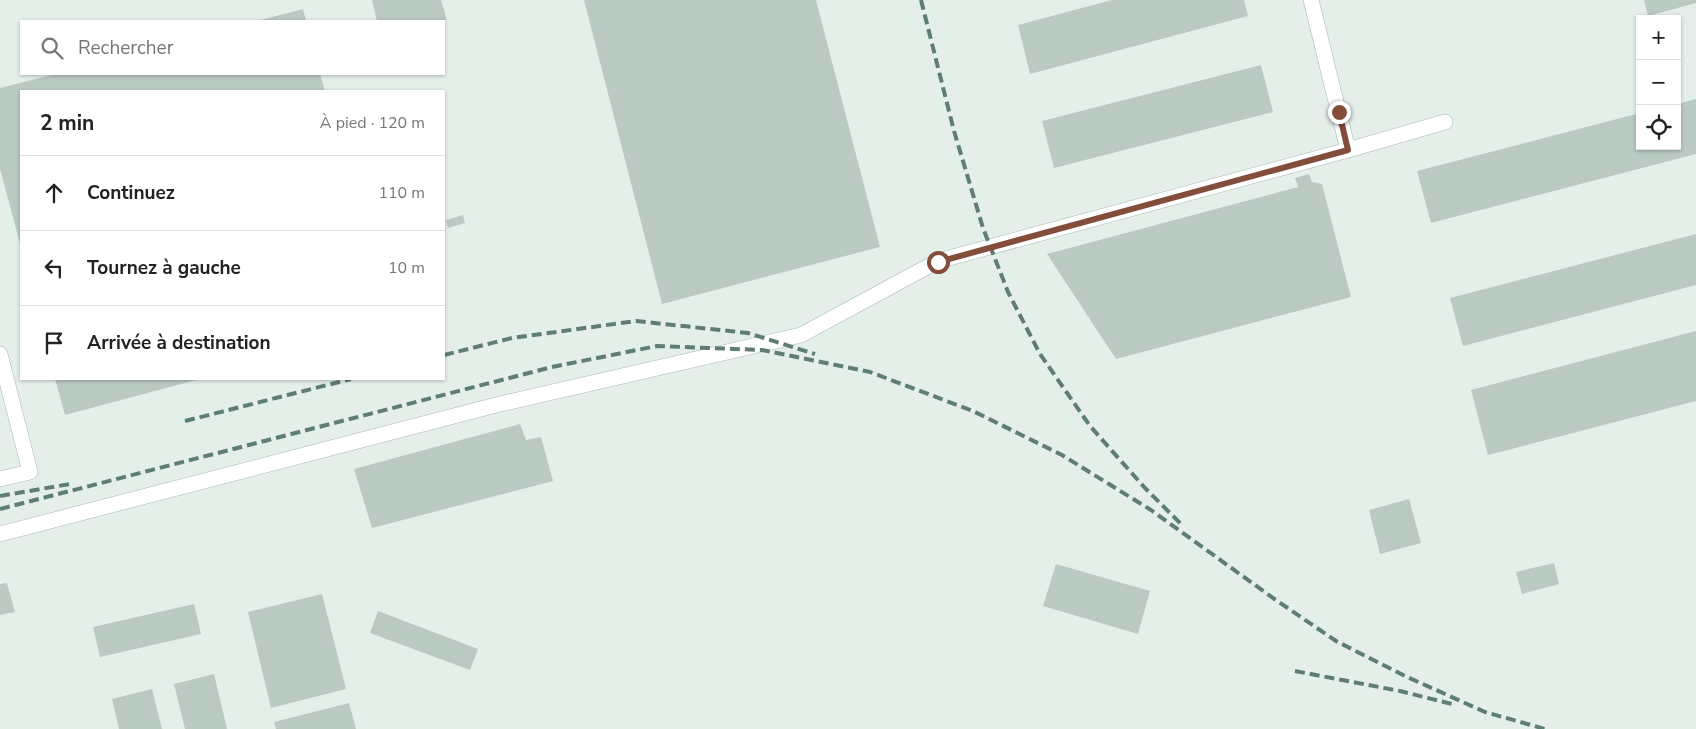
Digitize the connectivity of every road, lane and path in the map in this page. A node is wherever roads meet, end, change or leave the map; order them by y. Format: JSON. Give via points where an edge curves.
{"nodes":[{"id":1,"x":1311,"y":0,"type":"edge"},
{"id":2,"x":1445,"y":122,"type":"dead end"},
{"id":3,"x":1348,"y":150,"type":"junction"},
{"id":4,"x":0,"y":354,"type":"edge"},
{"id":5,"x":0,"y":479,"type":"edge"},
{"id":6,"x":0,"y":534,"type":"edge"}],
"edges":[{"from":1,"to":3,"type":"lane"},
{"from":2,"to":3,"type":"lane"},
{"from":3,"to":6,"type":"lane","via":[[938,262],[801,335],[496,405]]},
{"from":4,"to":5,"type":"lane","via":[[30,472]]}]}
